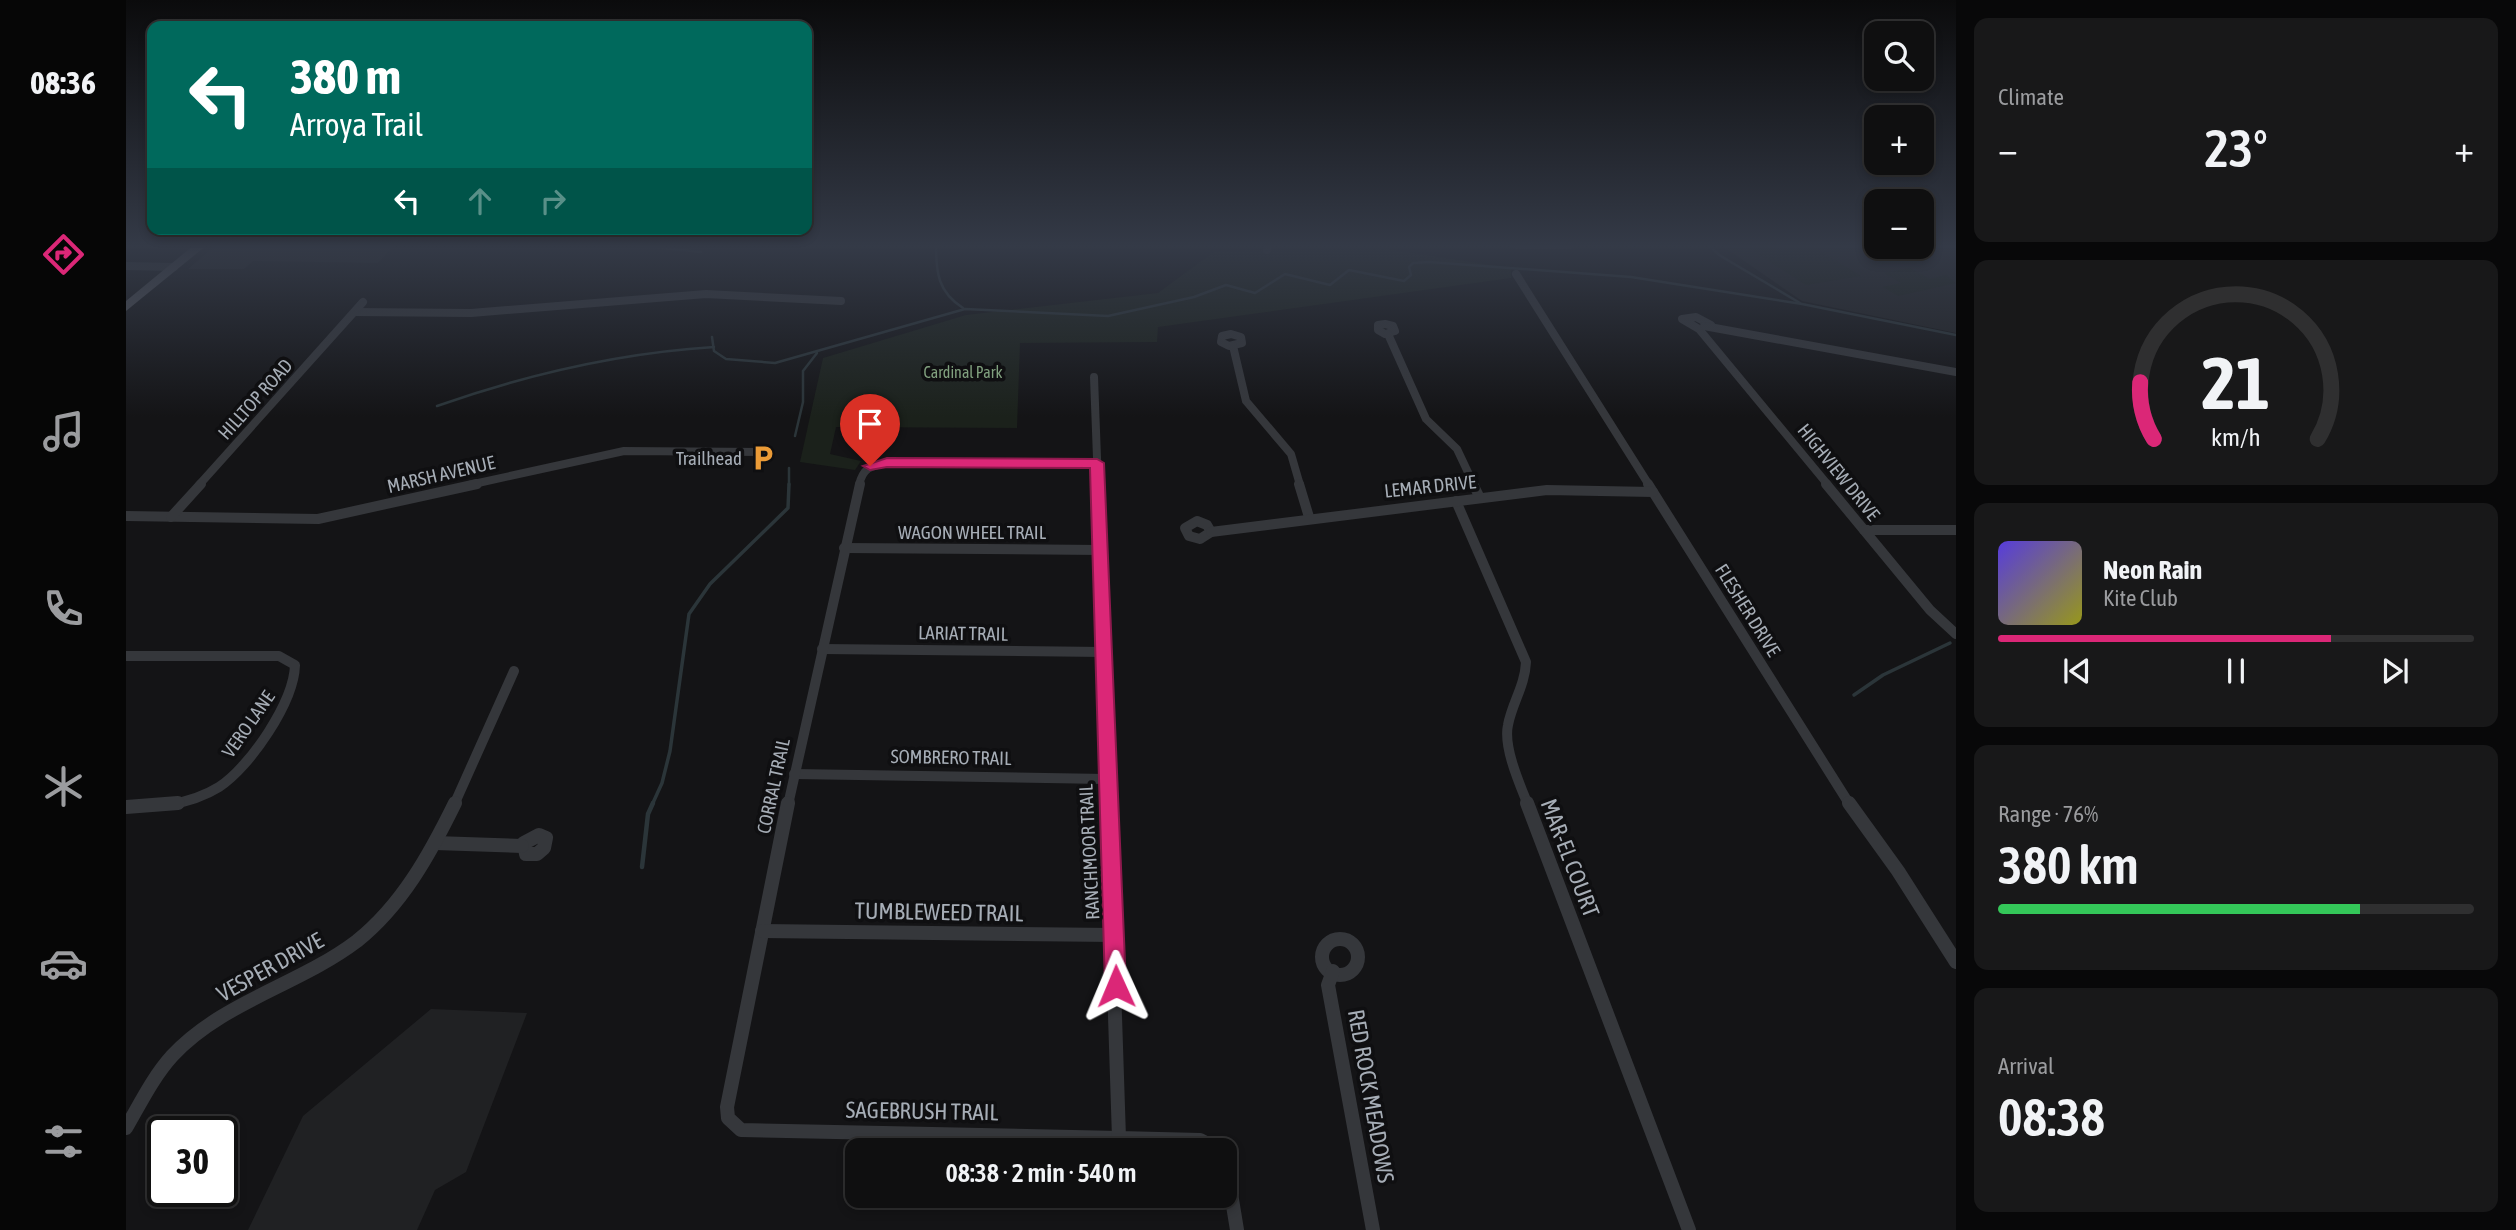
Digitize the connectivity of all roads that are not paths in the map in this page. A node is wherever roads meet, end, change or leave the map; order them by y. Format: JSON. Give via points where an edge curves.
{"nodes":[{"id":1,"x":363,"y":302,"type":"dead end"},
{"id":2,"x":602,"y":302,"type":"edge"},
{"id":3,"x":1534,"y":302,"type":"edge"},
{"id":4,"x":355,"y":312,"type":"junction"},
{"id":5,"x":1711,"y":325,"type":"junction"},
{"id":6,"x":1699,"y":329,"type":"junction"},
{"id":7,"x":1388,"y":334,"type":"dead end"},
{"id":8,"x":1233,"y":346,"type":"dead end"},
{"id":9,"x":1956,"y":372,"type":"edge"},
{"id":10,"x":1094,"y":377,"type":"dead end"},
{"id":11,"x":763,"y":452,"type":"dead end"},
{"id":12,"x":1097,"y":463,"type":"junction"},
{"id":13,"x":1653,"y":492,"type":"junction"},
{"id":14,"x":1480,"y":498,"type":"junction"},
{"id":15,"x":1456,"y":500,"type":"junction"},
{"id":16,"x":126,"y":516,"type":"edge"},
{"id":17,"x":171,"y":517,"type":"junction"},
{"id":18,"x":1309,"y":517,"type":"junction"},
{"id":19,"x":1864,"y":530,"type":"junction"},
{"id":20,"x":1956,"y":530,"type":"edge"},
{"id":21,"x":1211,"y":532,"type":"dead end"},
{"id":22,"x":844,"y":548,"type":"junction"},
{"id":23,"x":1101,"y":550,"type":"junction"},
{"id":24,"x":1956,"y":635,"type":"edge"},
{"id":25,"x":822,"y":649,"type":"junction"},
{"id":26,"x":1104,"y":652,"type":"junction"},
{"id":27,"x":126,"y":656,"type":"edge"},
{"id":28,"x":514,"y":671,"type":"dead end"},
{"id":29,"x":794,"y":774,"type":"junction"},
{"id":30,"x":1106,"y":779,"type":"junction"},
{"id":31,"x":126,"y":807,"type":"edge"},
{"id":32,"x":435,"y":843,"type":"junction"},
{"id":33,"x":523,"y":846,"type":"dead end"},
{"id":34,"x":762,"y":931,"type":"junction"},
{"id":35,"x":1115,"y":935,"type":"junction"},
{"id":36,"x":1956,"y":962,"type":"edge"},
{"id":37,"x":1333,"y":971,"type":"dead end"},
{"id":38,"x":729,"y":1118,"type":"joint"},
{"id":39,"x":126,"y":1128,"type":"edge"},
{"id":40,"x":1119,"y":1138,"type":"joint"},
{"id":41,"x":1233,"y":1208,"type":"edge"},
{"id":42,"x":1237,"y":1230,"type":"edge"},
{"id":43,"x":1373,"y":1230,"type":"edge"},
{"id":44,"x":1689,"y":1230,"type":"edge"}],
"edges":[{"from":1,"to":4,"type":"street","name":"HILLTOP ROAD"},
{"from":2,"to":4,"type":"street","via":[[471,313]]},
{"from":3,"to":13,"type":"street","name":"FLESHER DRIVE"},
{"from":4,"to":17,"type":"street","name":"HILLTOP ROAD"},
{"from":5,"to":6,"type":"street","name":"HIGHVIEW DRIVE"},
{"from":5,"to":6,"type":"street","name":"HIGHVIEW DRIVE","via":[[1696,317],[1682,319]]},
{"from":5,"to":9,"type":"street","name":"HIGHVIEW DRIVE"},
{"from":6,"to":19,"type":"street","name":"HIGHVIEW DRIVE"},
{"from":7,"to":14,"type":"street","via":[[1426,419],[1457,449]]},
{"from":8,"to":18,"type":"street","via":[[1246,401],[1291,454]]},
{"from":10,"to":12,"type":"street","name":"RANCHMOOR TRAIL"},
{"from":11,"to":17,"type":"street","name":"MARSH AVENUE","via":[[624,451],[318,519]]},
{"from":12,"to":22,"type":"street","name":"CORRAL TRAIL","via":[[870,466],[860,477]]},
{"from":12,"to":23,"type":"street","name":"RANCHMOOR TRAIL"},
{"from":13,"to":14,"type":"street","name":"LEMAR DRIVE","via":[[1547,490]]},
{"from":13,"to":36,"type":"street","name":"FLESHER DRIVE","via":[[1860,821]]},
{"from":14,"to":15,"type":"street","name":"LEMAR DRIVE"},
{"from":15,"to":18,"type":"street","name":"LEMAR DRIVE"},
{"from":15,"to":44,"type":"street","name":"MAR-EL COURT","via":[[1526,662],[1525,681],[1507,727],[1514,769]]},
{"from":16,"to":17,"type":"street","name":"MARSH AVENUE"},
{"from":18,"to":21,"type":"street","name":"LEMAR DRIVE"},
{"from":19,"to":20,"type":"street"},
{"from":19,"to":24,"type":"street","name":"HIGHVIEW DRIVE"},
{"from":22,"to":23,"type":"street","name":"WAGON WHEEL TRAIL"},
{"from":22,"to":25,"type":"street","name":"CORRAL TRAIL"},
{"from":23,"to":26,"type":"street","name":"RANCHMOOR TRAIL"},
{"from":25,"to":26,"type":"street","name":"LARIAT TRAIL"},
{"from":25,"to":29,"type":"street","name":"CORRAL TRAIL"},
{"from":26,"to":30,"type":"street","name":"RANCHMOOR TRAIL"},
{"from":27,"to":31,"type":"street","name":"VERO LANE","via":[[279,656],[295,665],[297,674],[289,697],[223,785],[199,800],[179,805]]},
{"from":28,"to":32,"type":"street","name":"VESPER DRIVE"},
{"from":29,"to":30,"type":"street","name":"SOMBRERO TRAIL"},
{"from":29,"to":34,"type":"street","name":"CORRAL TRAIL"},
{"from":30,"to":35,"type":"street","name":"RANCHMOOR TRAIL"},
{"from":32,"to":33,"type":"street"},
{"from":32,"to":39,"type":"street","name":"VESPER DRIVE","via":[[398,900],[363,936],[339,954],[209,1024],[178,1050]]},
{"from":34,"to":35,"type":"street","name":"TUMBLEWEED TRAIL"},
{"from":34,"to":38,"type":"street","name":"CORRAL TRAIL","via":[[728,1099]]},
{"from":35,"to":40,"type":"street","name":"RANCHMOOR TRAIL"},
{"from":37,"to":43,"type":"street","name":"RED ROCK MEADOWS","via":[[1328,985]]},
{"from":38,"to":40,"type":"street","name":"SAGEBRUSH TRAIL","via":[[741,1130]]},
{"from":41,"to":42,"type":"street"}]}
